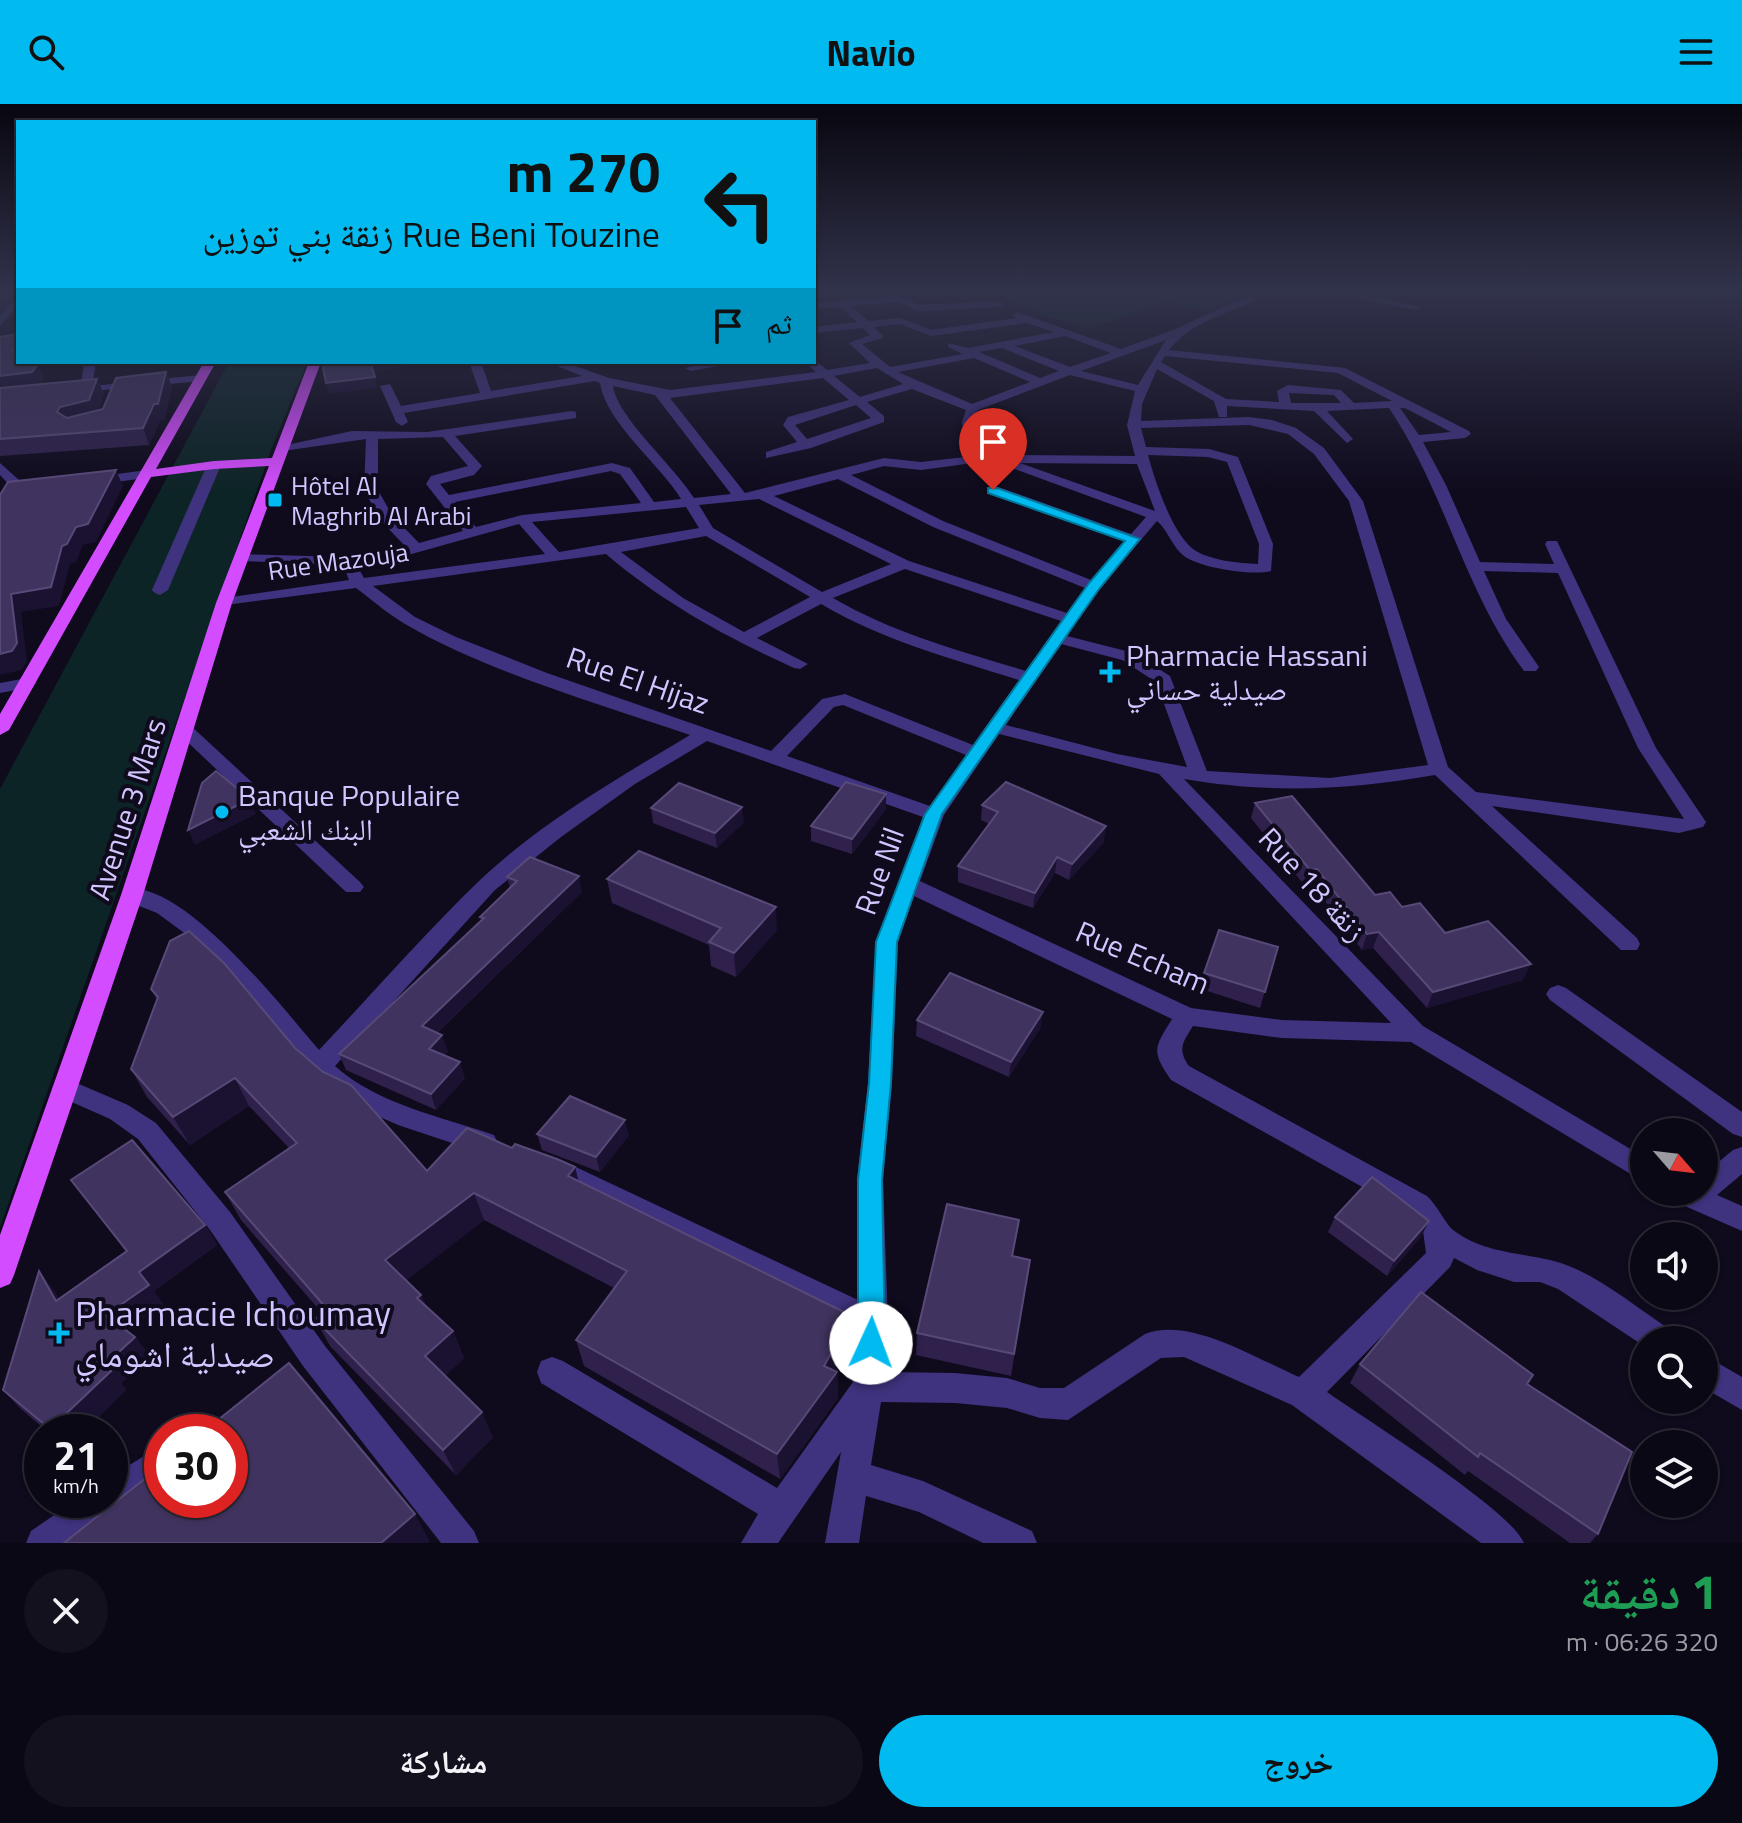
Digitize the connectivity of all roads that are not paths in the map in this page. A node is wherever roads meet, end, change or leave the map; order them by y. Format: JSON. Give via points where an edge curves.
{"nodes":[{"id":1,"x":871,"y":358,"type":"edge"},
{"id":2,"x":940,"y":358,"type":"edge"},
{"id":3,"x":983,"y":358,"type":"edge"},
{"id":4,"x":1037,"y":358,"type":"edge"},
{"id":5,"x":1108,"y":358,"type":"edge"},
{"id":6,"x":1160,"y":358,"type":"joint"},
{"id":7,"x":1163,"y":358,"type":"edge"},
{"id":8,"x":90,"y":364,"type":"edge"},
{"id":9,"x":209,"y":364,"type":"edge"},
{"id":10,"x":314,"y":364,"type":"edge"},
{"id":11,"x":476,"y":364,"type":"edge"},
{"id":12,"x":559,"y":364,"type":"edge"},
{"id":13,"x":812,"y":364,"type":"edge"},
{"id":14,"x":689,"y":365,"type":"edge"},
{"id":15,"x":882,"y":368,"type":"junction"},
{"id":16,"x":1071,"y":372,"type":"junction"},
{"id":17,"x":825,"y":375,"type":"junction"},
{"id":18,"x":201,"y":378,"type":"junction"},
{"id":19,"x":601,"y":379,"type":"junction"},
{"id":20,"x":1038,"y":381,"type":"junction"},
{"id":21,"x":386,"y":386,"type":"dead end"},
{"id":22,"x":909,"y":386,"type":"junction"},
{"id":23,"x":115,"y":387,"type":"junction"},
{"id":24,"x":1141,"y":389,"type":"junction"},
{"id":25,"x":86,"y":390,"type":"junction"},
{"id":26,"x":711,"y":391,"type":"junction"},
{"id":27,"x":57,"y":393,"type":"edge"},
{"id":28,"x":661,"y":394,"type":"junction"},
{"id":29,"x":487,"y":396,"type":"junction"},
{"id":30,"x":858,"y":401,"type":"junction"},
{"id":31,"x":110,"y":402,"type":"edge"},
{"id":32,"x":1223,"y":402,"type":"junction"},
{"id":33,"x":1411,"y":403,"type":"junction"},
{"id":34,"x":1393,"y":406,"type":"junction"},
{"id":35,"x":1286,"y":407,"type":"junction"},
{"id":36,"x":1351,"y":407,"type":"junction"},
{"id":37,"x":973,"y":408,"type":"junction"},
{"id":38,"x":1317,"y":408,"type":"junction"},
{"id":39,"x":398,"y":410,"type":"junction"},
{"id":40,"x":572,"y":415,"type":"dead end"},
{"id":41,"x":1224,"y":422,"type":"junction"},
{"id":42,"x":1133,"y":425,"type":"junction"},
{"id":43,"x":446,"y":433,"type":"junction"},
{"id":44,"x":372,"y":435,"type":"junction"},
{"id":45,"x":406,"y":438,"type":"junction"},
{"id":46,"x":1347,"y":439,"type":"dead end"},
{"id":47,"x":1417,"y":439,"type":"junction"},
{"id":48,"x":806,"y":445,"type":"junction"},
{"id":49,"x":283,"y":447,"type":"junction"},
{"id":50,"x":771,"y":455,"type":"dead end"},
{"id":51,"x":1139,"y":456,"type":"junction"},
{"id":52,"x":997,"y":458,"type":"junction"},
{"id":53,"x":277,"y":462,"type":"junction"},
{"id":54,"x":214,"y":465,"type":"junction"},
{"id":55,"x":0,"y":467,"type":"edge"},
{"id":56,"x":147,"y":474,"type":"junction"},
{"id":57,"x":839,"y":474,"type":"junction"},
{"id":58,"x":85,"y":482,"type":"edge"},
{"id":59,"x":38,"y":488,"type":"edge"},
{"id":60,"x":993,"y":490,"type":"dead end"},
{"id":61,"x":23,"y":491,"type":"junction"},
{"id":62,"x":0,"y":494,"type":"edge"},
{"id":63,"x":761,"y":495,"type":"junction"},
{"id":64,"x":741,"y":497,"type":"junction"},
{"id":65,"x":446,"y":500,"type":"junction"},
{"id":66,"x":690,"y":503,"type":"junction"},
{"id":67,"x":651,"y":507,"type":"junction"},
{"id":68,"x":1162,"y":518,"type":"junction"},
{"id":69,"x":522,"y":519,"type":"junction"},
{"id":70,"x":708,"y":531,"type":"junction"},
{"id":71,"x":472,"y":532,"type":"junction"},
{"id":72,"x":1133,"y":539,"type":"junction"},
{"id":73,"x":1552,"y":544,"type":"dead end"},
{"id":74,"x":416,"y":549,"type":"junction"},
{"id":75,"x":611,"y":551,"type":"junction"},
{"id":76,"x":554,"y":556,"type":"junction"},
{"id":77,"x":240,"y":557,"type":"junction"},
{"id":78,"x":348,"y":561,"type":"junction"},
{"id":79,"x":904,"y":564,"type":"junction"},
{"id":80,"x":1475,"y":566,"type":"junction"},
{"id":81,"x":1562,"y":569,"type":"junction"},
{"id":82,"x":358,"y":582,"type":"junction"},
{"id":83,"x":1094,"y":586,"type":"junction"},
{"id":84,"x":160,"y":590,"type":"dead end"},
{"id":85,"x":820,"y":598,"type":"junction"},
{"id":86,"x":224,"y":603,"type":"junction"},
{"id":87,"x":1070,"y":619,"type":"junction"},
{"id":88,"x":1056,"y":638,"type":"junction"},
{"id":89,"x":743,"y":639,"type":"junction"},
{"id":90,"x":800,"y":664,"type":"dead end"},
{"id":91,"x":1530,"y":667,"type":"dead end"},
{"id":92,"x":1028,"y":677,"type":"junction"},
{"id":93,"x":27,"y":683,"type":"junction"},
{"id":94,"x":0,"y":688,"type":"edge"},
{"id":95,"x":993,"y":727,"type":"junction"},
{"id":96,"x":184,"y":729,"type":"junction"},
{"id":97,"x":0,"y":730,"type":"edge"},
{"id":98,"x":707,"y":733,"type":"junction"},
{"id":99,"x":975,"y":752,"type":"junction"},
{"id":100,"x":776,"y":757,"type":"junction"},
{"id":101,"x":1439,"y":769,"type":"junction"},
{"id":102,"x":1168,"y":773,"type":"junction"},
{"id":103,"x":1199,"y":774,"type":"junction"},
{"id":104,"x":1468,"y":797,"type":"junction"},
{"id":105,"x":934,"y":814,"type":"junction"},
{"id":106,"x":907,"y":884,"type":"junction"},
{"id":107,"x":353,"y":887,"type":"dead end"},
{"id":108,"x":132,"y":895,"type":"junction"},
{"id":109,"x":1629,"y":944,"type":"dead end"},
{"id":110,"x":1558,"y":994,"type":"dead end"},
{"id":111,"x":1187,"y":1016,"type":"junction"},
{"id":112,"x":1415,"y":1033,"type":"junction"},
{"id":113,"x":319,"y":1067,"type":"junction"},
{"id":114,"x":65,"y":1088,"type":"junction"},
{"id":115,"x":1742,"y":1126,"type":"edge"},
{"id":116,"x":508,"y":1151,"type":"edge"},
{"id":117,"x":1742,"y":1158,"type":"edge"},
{"id":118,"x":535,"y":1161,"type":"edge"},
{"id":119,"x":1630,"y":1163,"type":"edge"},
{"id":120,"x":1718,"y":1176,"type":"edge"},
{"id":121,"x":1718,"y":1206,"type":"edge"},
{"id":122,"x":1742,"y":1219,"type":"edge"},
{"id":123,"x":1442,"y":1238,"type":"junction"},
{"id":124,"x":0,"y":1275,"type":"edge"},
{"id":125,"x":873,"y":1322,"type":"junction"},
{"id":126,"x":1639,"y":1326,"type":"edge"},
{"id":127,"x":552,"y":1372,"type":"dead end"},
{"id":128,"x":1718,"y":1379,"type":"edge"},
{"id":129,"x":868,"y":1387,"type":"junction"},
{"id":130,"x":1303,"y":1394,"type":"junction"},
{"id":131,"x":1742,"y":1395,"type":"edge"},
{"id":132,"x":855,"y":1476,"type":"junction"},
{"id":133,"x":782,"y":1510,"type":"junction"},
{"id":134,"x":79,"y":1518,"type":"edge"},
{"id":135,"x":453,"y":1540,"type":"edge"},
{"id":136,"x":43,"y":1543,"type":"edge"},
{"id":137,"x":758,"y":1543,"type":"edge"},
{"id":138,"x":842,"y":1543,"type":"edge"},
{"id":139,"x":1020,"y":1543,"type":"edge"},
{"id":140,"x":1507,"y":1543,"type":"edge"}],
"edges":[{"from":1,"to":15,"type":"street"},
{"from":2,"to":15,"type":"street"},
{"from":3,"to":20,"type":"street"},
{"from":4,"to":16,"type":"street"},
{"from":5,"to":16,"type":"street"},
{"from":6,"to":24,"type":"street"},
{"from":6,"to":32,"type":"street"},
{"from":7,"to":33,"type":"street","via":[[1331,367]]},
{"from":8,"to":25,"type":"street"},
{"from":9,"to":18,"type":"main road"},
{"from":10,"to":49,"type":"main road","name":"Avenue 3 Mars"},
{"from":11,"to":29,"type":"street"},
{"from":12,"to":19,"type":"street"},
{"from":13,"to":17,"type":"street"},
{"from":14,"to":26,"type":"street"},
{"from":15,"to":17,"type":"street"},
{"from":15,"to":22,"type":"street"},
{"from":16,"to":20,"type":"street"},
{"from":16,"to":24,"type":"street"},
{"from":17,"to":26,"type":"street"},
{"from":17,"to":30,"type":"street"},
{"from":18,"to":23,"type":"street"},
{"from":18,"to":56,"type":"main road"},
{"from":19,"to":28,"type":"street"},
{"from":19,"to":29,"type":"street"},
{"from":19,"to":66,"type":"street","via":[[630,427]]},
{"from":20,"to":37,"type":"street"},
{"from":21,"to":39,"type":"street"},
{"from":22,"to":30,"type":"street"},
{"from":22,"to":37,"type":"street"},
{"from":23,"to":25,"type":"street"},
{"from":23,"to":31,"type":"street"},
{"from":24,"to":42,"type":"street"},
{"from":25,"to":27,"type":"street"},
{"from":26,"to":28,"type":"street"},
{"from":28,"to":64,"type":"street"},
{"from":29,"to":39,"type":"street"},
{"from":30,"to":48,"type":"street","via":[[788,422]]},
{"from":30,"to":48,"type":"street","via":[[879,420]]},
{"from":32,"to":35,"type":"street"},
{"from":32,"to":41,"type":"street"},
{"from":33,"to":34,"type":"street"},
{"from":33,"to":47,"type":"street","via":[[1465,434]]},
{"from":34,"to":36,"type":"street"},
{"from":34,"to":47,"type":"street"},
{"from":35,"to":36,"type":"street","via":[[1283,391],[1288,389],[1337,392]]},
{"from":35,"to":38,"type":"street"},
{"from":36,"to":38,"type":"street"},
{"from":37,"to":52,"type":"street","via":[[968,426],[972,440]]},
{"from":38,"to":46,"type":"street"},
{"from":39,"to":45,"type":"street"},
{"from":40,"to":43,"type":"street"},
{"from":41,"to":42,"type":"street"},
{"from":41,"to":101,"type":"street","via":[[1272,424],[1302,437],[1327,460],[1356,501]]},
{"from":42,"to":51,"type":"street"},
{"from":43,"to":45,"type":"street"},
{"from":43,"to":65,"type":"street","via":[[475,466],[433,480]]},
{"from":44,"to":45,"type":"street"},
{"from":44,"to":49,"type":"street"},
{"from":44,"to":74,"type":"street","via":[[369,484],[374,497]]},
{"from":47,"to":80,"type":"street"},
{"from":48,"to":50,"type":"street"},
{"from":49,"to":53,"type":"main road","name":"Avenue 3 Mars"},
{"from":51,"to":52,"type":"street"},
{"from":51,"to":68,"type":"street"},
{"from":51,"to":68,"type":"street","via":[[1209,453],[1233,460],[1268,564],[1254,569],[1193,555]]},
{"from":52,"to":57,"type":"street","via":[[921,466],[877,462]]},
{"from":52,"to":68,"type":"street"},
{"from":53,"to":54,"type":"main road"},
{"from":53,"to":77,"type":"main road","name":"Avenue 3 Mars"},
{"from":54,"to":56,"type":"main road"},
{"from":54,"to":84,"type":"street"},
{"from":55,"to":61,"type":"street"},
{"from":56,"to":58,"type":"street"},
{"from":56,"to":93,"type":"main road"},
{"from":57,"to":63,"type":"street"},
{"from":57,"to":83,"type":"street","via":[[938,524]]},
{"from":59,"to":61,"type":"street"},
{"from":60,"to":72,"type":"street"},
{"from":61,"to":62,"type":"street"},
{"from":63,"to":64,"type":"street"},
{"from":63,"to":79,"type":"street"},
{"from":64,"to":66,"type":"street"},
{"from":65,"to":67,"type":"street","via":[[606,467],[625,471]]},
{"from":65,"to":71,"type":"street"},
{"from":66,"to":67,"type":"street"},
{"from":66,"to":70,"type":"street"},
{"from":67,"to":69,"type":"street"},
{"from":68,"to":72,"type":"street","name":"Rue Nil"},
{"from":69,"to":71,"type":"street"},
{"from":69,"to":76,"type":"street"},
{"from":70,"to":75,"type":"street","name":"Rue Mazouja"},
{"from":70,"to":85,"type":"street"},
{"from":71,"to":74,"type":"street"},
{"from":72,"to":83,"type":"street","name":"Rue Nil"},
{"from":73,"to":81,"type":"street"},
{"from":74,"to":78,"type":"street"},
{"from":75,"to":76,"type":"street","name":"Rue Mazouja"},
{"from":75,"to":89,"type":"street","via":[[672,602]]},
{"from":76,"to":82,"type":"street","name":"Rue Mazouja"},
{"from":77,"to":78,"type":"street"},
{"from":77,"to":86,"type":"main road","name":"Avenue 3 Mars"},
{"from":78,"to":82,"type":"street","name":"Rue El Hijaz"},
{"from":79,"to":85,"type":"street"},
{"from":79,"to":87,"type":"street"},
{"from":80,"to":81,"type":"street"},
{"from":80,"to":91,"type":"street","via":[[1497,623]]},
{"from":81,"to":104,"type":"street","via":[[1647,748],[1696,822],[1679,827]]},
{"from":82,"to":86,"type":"street","name":"Rue Mazouja"},
{"from":82,"to":98,"type":"street","name":"Rue El Hijaz","via":[[409,620],[450,641]]},
{"from":83,"to":87,"type":"street","name":"Rue Nil"},
{"from":85,"to":89,"type":"street"},
{"from":85,"to":92,"type":"street","via":[[921,644]]},
{"from":86,"to":96,"type":"main road","name":"Avenue 3 Mars"},
{"from":87,"to":88,"type":"street","name":"Rue Nil"},
{"from":88,"to":92,"type":"street","name":"Rue Nil"},
{"from":88,"to":103,"type":"street","via":[[1154,668],[1164,680]]},
{"from":89,"to":90,"type":"street"},
{"from":92,"to":95,"type":"street","name":"Rue Nil"},
{"from":93,"to":94,"type":"street"},
{"from":93,"to":97,"type":"main road"},
{"from":95,"to":99,"type":"street","name":"Rue Nil"},
{"from":95,"to":102,"type":"street"},
{"from":96,"to":107,"type":"street"},
{"from":96,"to":108,"type":"main road","name":"Avenue 3 Mars"},
{"from":98,"to":100,"type":"street","name":"Rue El Hijaz"},
{"from":98,"to":113,"type":"street","via":[[628,780],[488,885]]},
{"from":99,"to":100,"type":"street","via":[[845,699],[828,703]]},
{"from":99,"to":105,"type":"street","name":"Rue Nil"},
{"from":100,"to":105,"type":"street","name":"Rue El Hijaz"},
{"from":101,"to":103,"type":"street","via":[[1328,784]]},
{"from":101,"to":104,"type":"street"},
{"from":102,"to":103,"type":"street"},
{"from":102,"to":112,"type":"street","name":"Rue 18 زنقة"},
{"from":104,"to":109,"type":"street"},
{"from":105,"to":106,"type":"street","name":"Rue Nil"},
{"from":106,"to":111,"type":"street","name":"Rue Echam"},
{"from":106,"to":125,"type":"street","name":"Rue Nil","via":[[887,942],[870,1180]]},
{"from":108,"to":113,"type":"street","via":[[165,908],[195,929]]},
{"from":108,"to":114,"type":"main road","name":"Avenue 3 Mars"},
{"from":110,"to":115,"type":"street"},
{"from":111,"to":112,"type":"street","name":"Rue Echam","via":[[1282,1029]]},
{"from":111,"to":123,"type":"street","via":[[1169,1044],[1168,1056],[1180,1073],[1417,1204],[1432,1217]]},
{"from":112,"to":119,"type":"street"},
{"from":113,"to":116,"type":"street","via":[[346,1091],[374,1105]]},
{"from":114,"to":124,"type":"main road","name":"Avenue 3 Mars"},
{"from":114,"to":135,"type":"street","via":[[147,1131],[220,1221],[302,1364]]},
{"from":117,"to":120,"type":"street"},
{"from":118,"to":125,"type":"street"},
{"from":121,"to":122,"type":"street"},
{"from":123,"to":126,"type":"street","via":[[1487,1261],[1568,1279]]},
{"from":123,"to":130,"type":"street","via":[[1440,1258]]},
{"from":125,"to":129,"type":"street","name":"Rue Nil"},
{"from":127,"to":133,"type":"street"},
{"from":128,"to":131,"type":"street"},
{"from":129,"to":130,"type":"street","via":[[955,1388],[1068,1404],[1156,1344],[1185,1343]]},
{"from":129,"to":132,"type":"street","name":"Rue Nil"},
{"from":129,"to":133,"type":"street"},
{"from":130,"to":140,"type":"street"},
{"from":132,"to":138,"type":"street","name":"Rue Nil"},
{"from":132,"to":139,"type":"street","via":[[923,1497]]},
{"from":133,"to":137,"type":"street"},
{"from":134,"to":136,"type":"street"}]}
